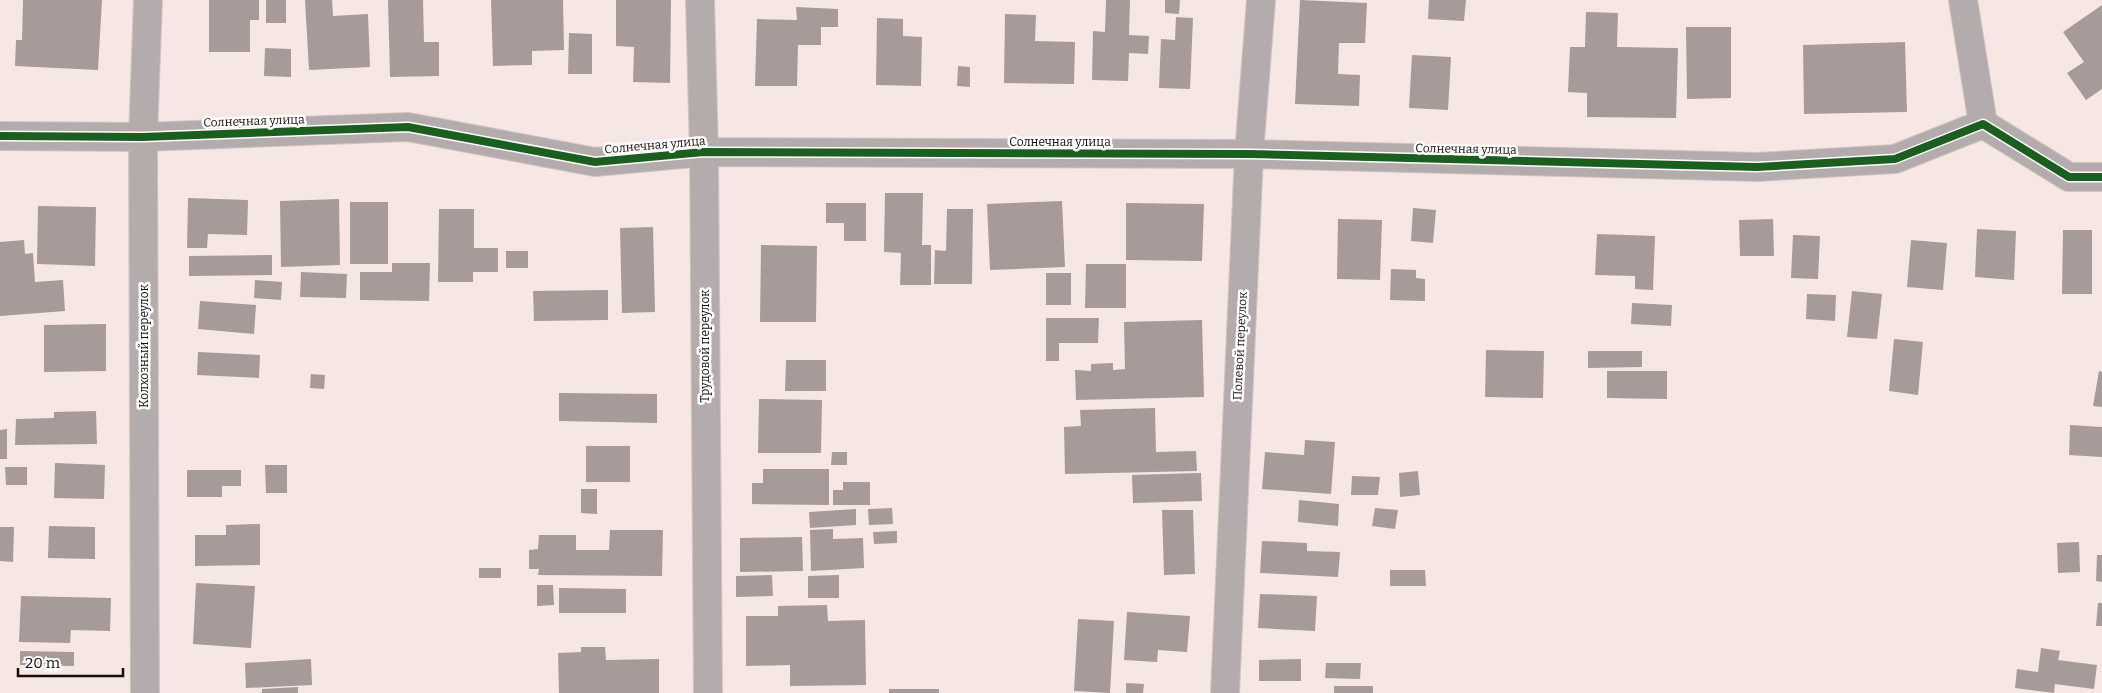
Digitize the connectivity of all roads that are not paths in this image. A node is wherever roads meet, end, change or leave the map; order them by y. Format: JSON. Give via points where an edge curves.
{"nodes":[{"id":1,"x":148,"y":0,"type":"edge"},
{"id":2,"x":700,"y":0,"type":"edge"},
{"id":3,"x":1261,"y":0,"type":"edge"},
{"id":4,"x":1963,"y":0,"type":"edge"},
{"id":5,"x":1983,"y":124,"type":"junction"},
{"id":6,"x":0,"y":136,"type":"edge"},
{"id":7,"x":143,"y":137,"type":"junction"},
{"id":8,"x":704,"y":152,"type":"junction"},
{"id":9,"x":1249,"y":154,"type":"junction"},
{"id":10,"x":2102,"y":177,"type":"edge"},
{"id":11,"x":145,"y":693,"type":"edge"},
{"id":12,"x":708,"y":693,"type":"edge"},
{"id":13,"x":1225,"y":693,"type":"edge"}],
"edges":[{"from":1,"to":7,"type":"street","name":"Колхозный переулок"},
{"from":2,"to":8,"type":"street","name":"Трудовой переулок"},
{"from":3,"to":9,"type":"street","name":"Полевой переулок"},
{"from":4,"to":5,"type":"street"},
{"from":5,"to":9,"type":"street","name":"Солнечная улица","via":[[1896,159],[1757,167]]},
{"from":5,"to":10,"type":"street","via":[[2069,177]]},
{"from":6,"to":7,"type":"street","name":"Солнечная улица"},
{"from":7,"to":8,"type":"street","name":"Солнечная улица","via":[[408,127],[595,162]]},
{"from":7,"to":11,"type":"street","name":"Колхозный переулок"},
{"from":8,"to":9,"type":"street","name":"Солнечная улица"},
{"from":8,"to":12,"type":"street","name":"Трудовой переулок"},
{"from":9,"to":13,"type":"street","name":"Полевой переулок"}]}
